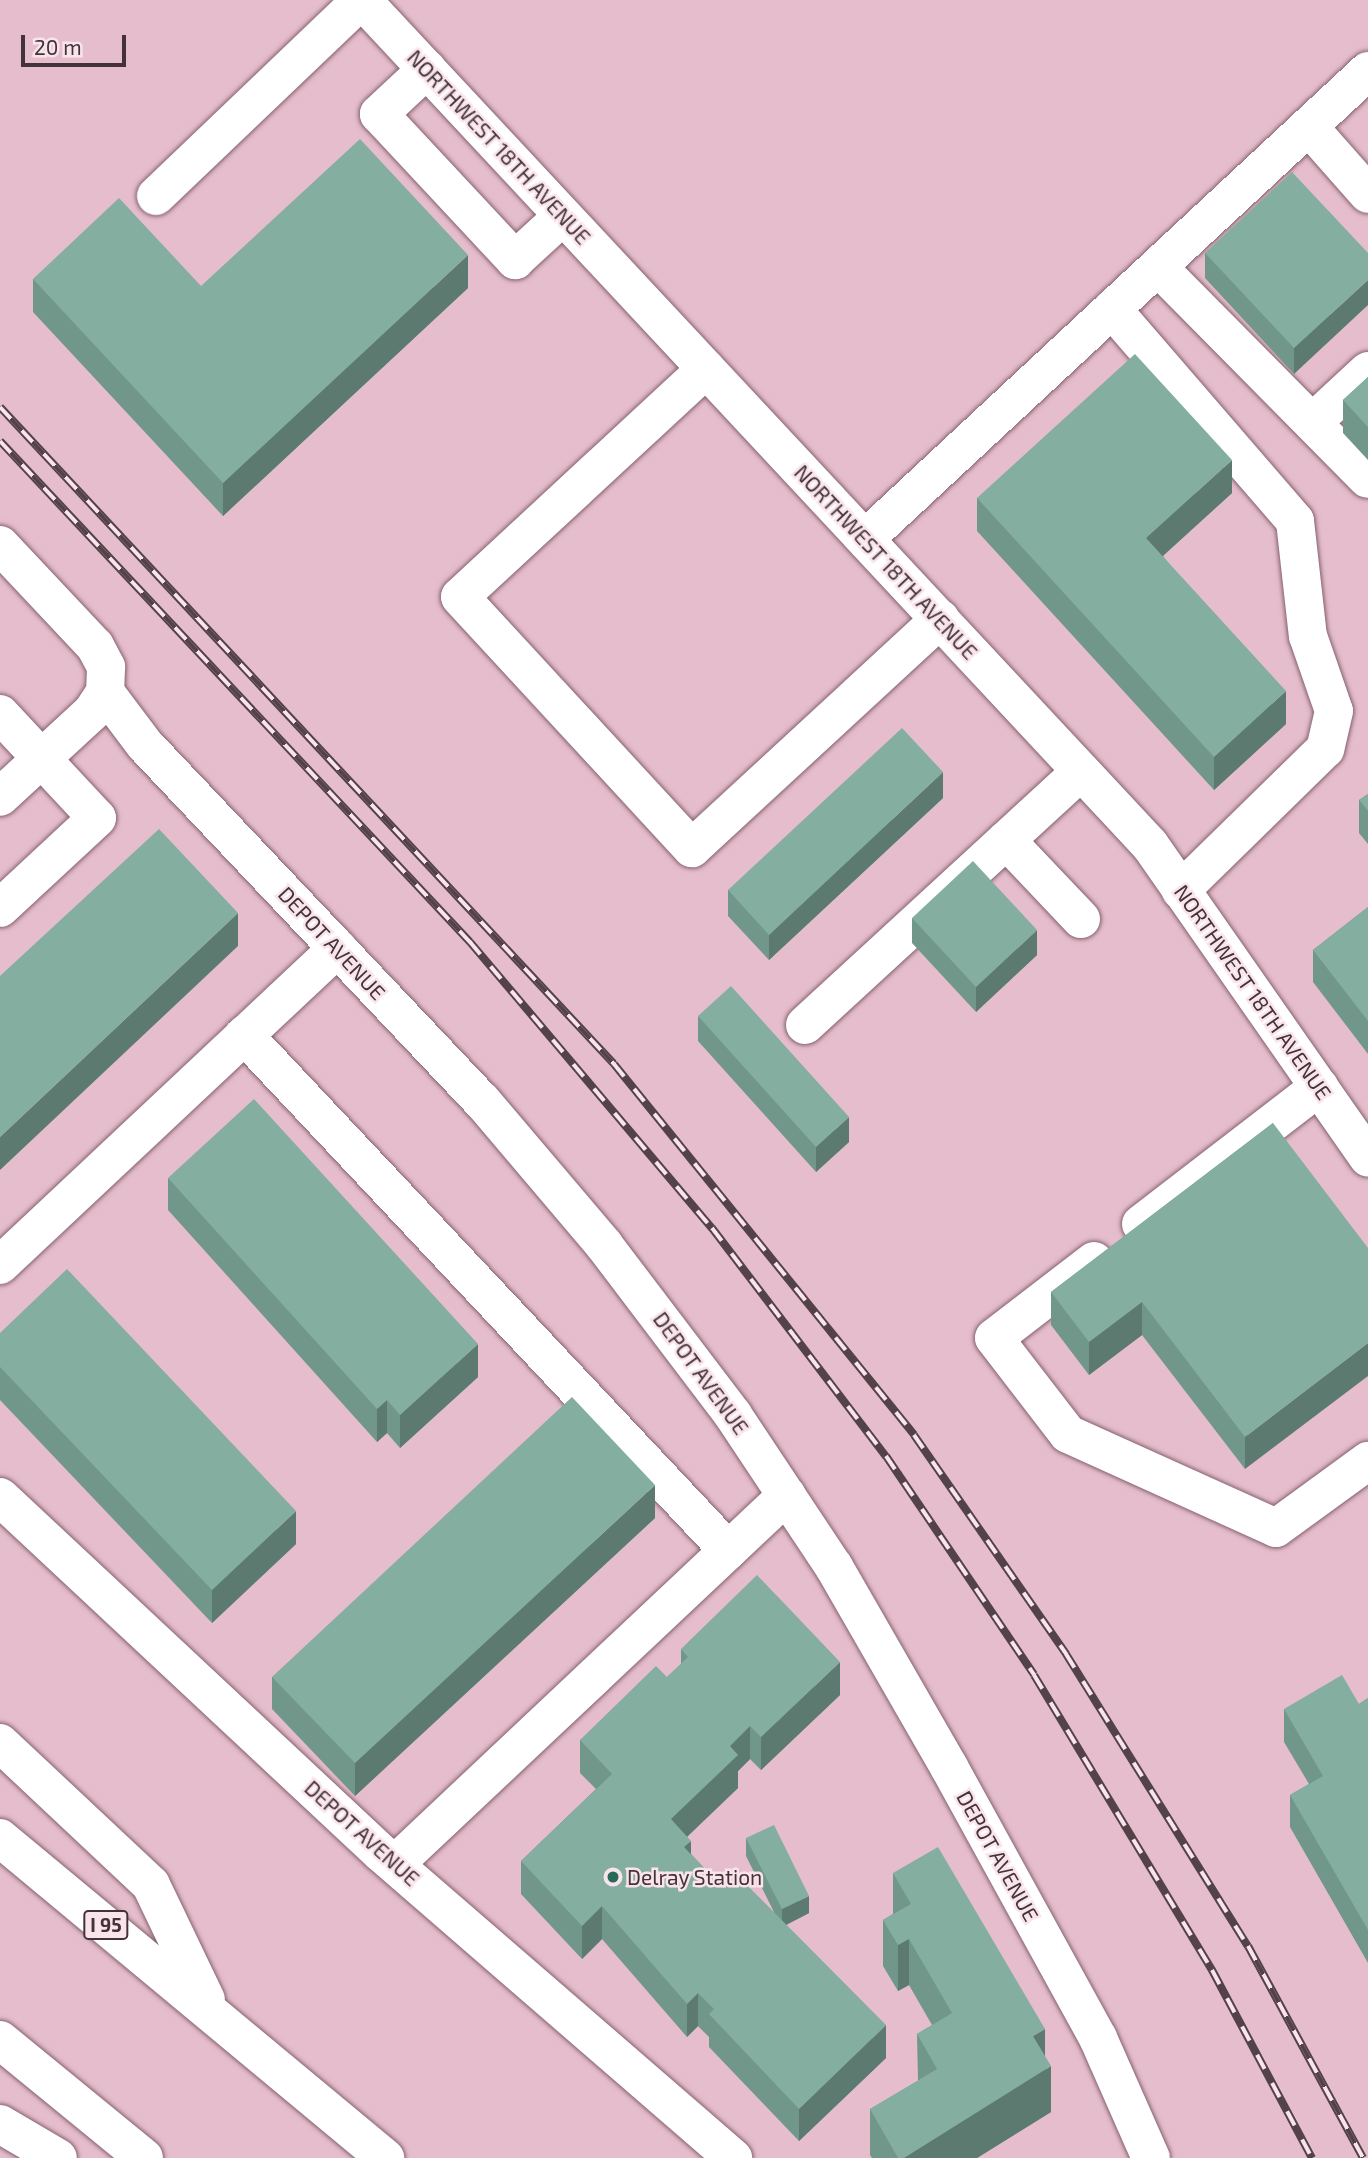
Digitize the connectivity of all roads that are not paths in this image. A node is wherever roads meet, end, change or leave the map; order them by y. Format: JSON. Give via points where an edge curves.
{"nodes":[{"id":1,"x":362,"y":0,"type":"edge"},
{"id":2,"x":427,"y":69,"type":"junction"},
{"id":3,"x":1368,"y":71,"type":"edge"},
{"id":4,"x":1309,"y":127,"type":"junction"},
{"id":5,"x":1368,"y":194,"type":"edge"},
{"id":6,"x":156,"y":196,"type":"dead end"},
{"id":7,"x":563,"y":216,"type":"junction"},
{"id":8,"x":1158,"y":267,"type":"junction"},
{"id":9,"x":1112,"y":309,"type":"junction"},
{"id":10,"x":706,"y":369,"type":"junction"},
{"id":11,"x":1368,"y":371,"type":"edge"},
{"id":12,"x":1313,"y":422,"type":"junction"},
{"id":13,"x":1368,"y":479,"type":"edge"},
{"id":14,"x":865,"y":539,"type":"junction"},
{"id":15,"x":0,"y":545,"type":"edge"},
{"id":16,"x":940,"y":619,"type":"junction"},
{"id":17,"x":105,"y":692,"type":"junction"},
{"id":18,"x":0,"y":714,"type":"edge"},
{"id":19,"x":41,"y":758,"type":"junction"},
{"id":20,"x":1081,"y":771,"type":"junction"},
{"id":21,"x":0,"y":797,"type":"edge"},
{"id":22,"x":1006,"y":840,"type":"junction"},
{"id":23,"x":1181,"y":890,"type":"junction"},
{"id":24,"x":0,"y":908,"type":"edge"},
{"id":25,"x":1081,"y":919,"type":"dead end"},
{"id":26,"x":337,"y":948,"type":"junction"},
{"id":27,"x":805,"y":1025,"type":"dead end"},
{"id":28,"x":244,"y":1035,"type":"junction"},
{"id":29,"x":1319,"y":1087,"type":"junction"},
{"id":30,"x":1368,"y":1157,"type":"edge"},
{"id":31,"x":0,"y":1265,"type":"edge"},
{"id":32,"x":1368,"y":1461,"type":"edge"},
{"id":33,"x":787,"y":1495,"type":"junction"},
{"id":34,"x":0,"y":1497,"type":"edge"},
{"id":35,"x":728,"y":1550,"type":"junction"},
{"id":36,"x":0,"y":1743,"type":"edge"},
{"id":37,"x":0,"y":1838,"type":"edge"},
{"id":38,"x":395,"y":1864,"type":"junction"},
{"id":39,"x":212,"y":2012,"type":"junction"},
{"id":40,"x":0,"y":2040,"type":"edge"},
{"id":41,"x":0,"y":2124,"type":"edge"},
{"id":42,"x":58,"y":2158,"type":"edge"},
{"id":43,"x":144,"y":2158,"type":"edge"},
{"id":44,"x":385,"y":2158,"type":"edge"},
{"id":45,"x":733,"y":2158,"type":"edge"},
{"id":46,"x":1151,"y":2158,"type":"edge"}],
"edges":[{"from":1,"to":2,"type":"main road","name":"NORTHWEST 18TH AVENUE"},
{"from":1,"to":6,"type":"main road"},
{"from":2,"to":7,"type":"main road","name":"NORTHWEST 18TH AVENUE"},
{"from":2,"to":7,"type":"main road","via":[[379,114],[515,260]]},
{"from":3,"to":4,"type":"main road"},
{"from":4,"to":5,"type":"main road"},
{"from":4,"to":8,"type":"main road"},
{"from":7,"to":10,"type":"main road","name":"NORTHWEST 18TH AVENUE"},
{"from":8,"to":9,"type":"main road"},
{"from":8,"to":12,"type":"main road"},
{"from":9,"to":14,"type":"main road"},
{"from":9,"to":23,"type":"main road","via":[[1295,521],[1308,636],[1335,711],[1325,749]]},
{"from":10,"to":14,"type":"main road","name":"NORTHWEST 18TH AVENUE"},
{"from":10,"to":16,"type":"main road","via":[[460,597],[692,848]]},
{"from":11,"to":12,"type":"main road"},
{"from":12,"to":13,"type":"main road"},
{"from":14,"to":16,"type":"main road","name":"NORTHWEST 18TH AVENUE"},
{"from":15,"to":17,"type":"main road","via":[[95,646],[106,667]]},
{"from":16,"to":20,"type":"main road","name":"NORTHWEST 18TH AVENUE"},
{"from":17,"to":19,"type":"main road"},
{"from":17,"to":26,"type":"main road","name":"DEPOT AVENUE","via":[[145,745]]},
{"from":18,"to":19,"type":"main road"},
{"from":19,"to":21,"type":"main road"},
{"from":19,"to":24,"type":"main road","via":[[97,818]]},
{"from":20,"to":22,"type":"main road"},
{"from":20,"to":23,"type":"main road","name":"NORTHWEST 18TH AVENUE","via":[[1150,845]]},
{"from":22,"to":25,"type":"main road"},
{"from":22,"to":27,"type":"main road"},
{"from":23,"to":29,"type":"main road","name":"NORTHWEST 18TH AVENUE"},
{"from":26,"to":28,"type":"main road"},
{"from":26,"to":33,"type":"main road","name":"DEPOT AVENUE","via":[[482,1101],[604,1245]]},
{"from":28,"to":31,"type":"main road"},
{"from":28,"to":35,"type":"main road"},
{"from":29,"to":30,"type":"main road","name":"NORTHWEST 18TH AVENUE"},
{"from":29,"to":32,"type":"main road","via":[[994,1338],[1068,1434],[1276,1528]]},
{"from":33,"to":35,"type":"main road"},
{"from":33,"to":46,"type":"main road","name":"DEPOT AVENUE","via":[[968,1802],[1098,2038]]},
{"from":34,"to":38,"type":"main road","name":"DEPOT AVENUE"},
{"from":35,"to":38,"type":"main road"},
{"from":36,"to":39,"type":"main road","via":[[150,1885]]},
{"from":37,"to":39,"type":"main road","number":"I 95"},
{"from":38,"to":45,"type":"main road","name":"DEPOT AVENUE"},
{"from":39,"to":44,"type":"main road","number":"I 95"},
{"from":40,"to":43,"type":"main road"},
{"from":41,"to":42,"type":"main road"}]}
